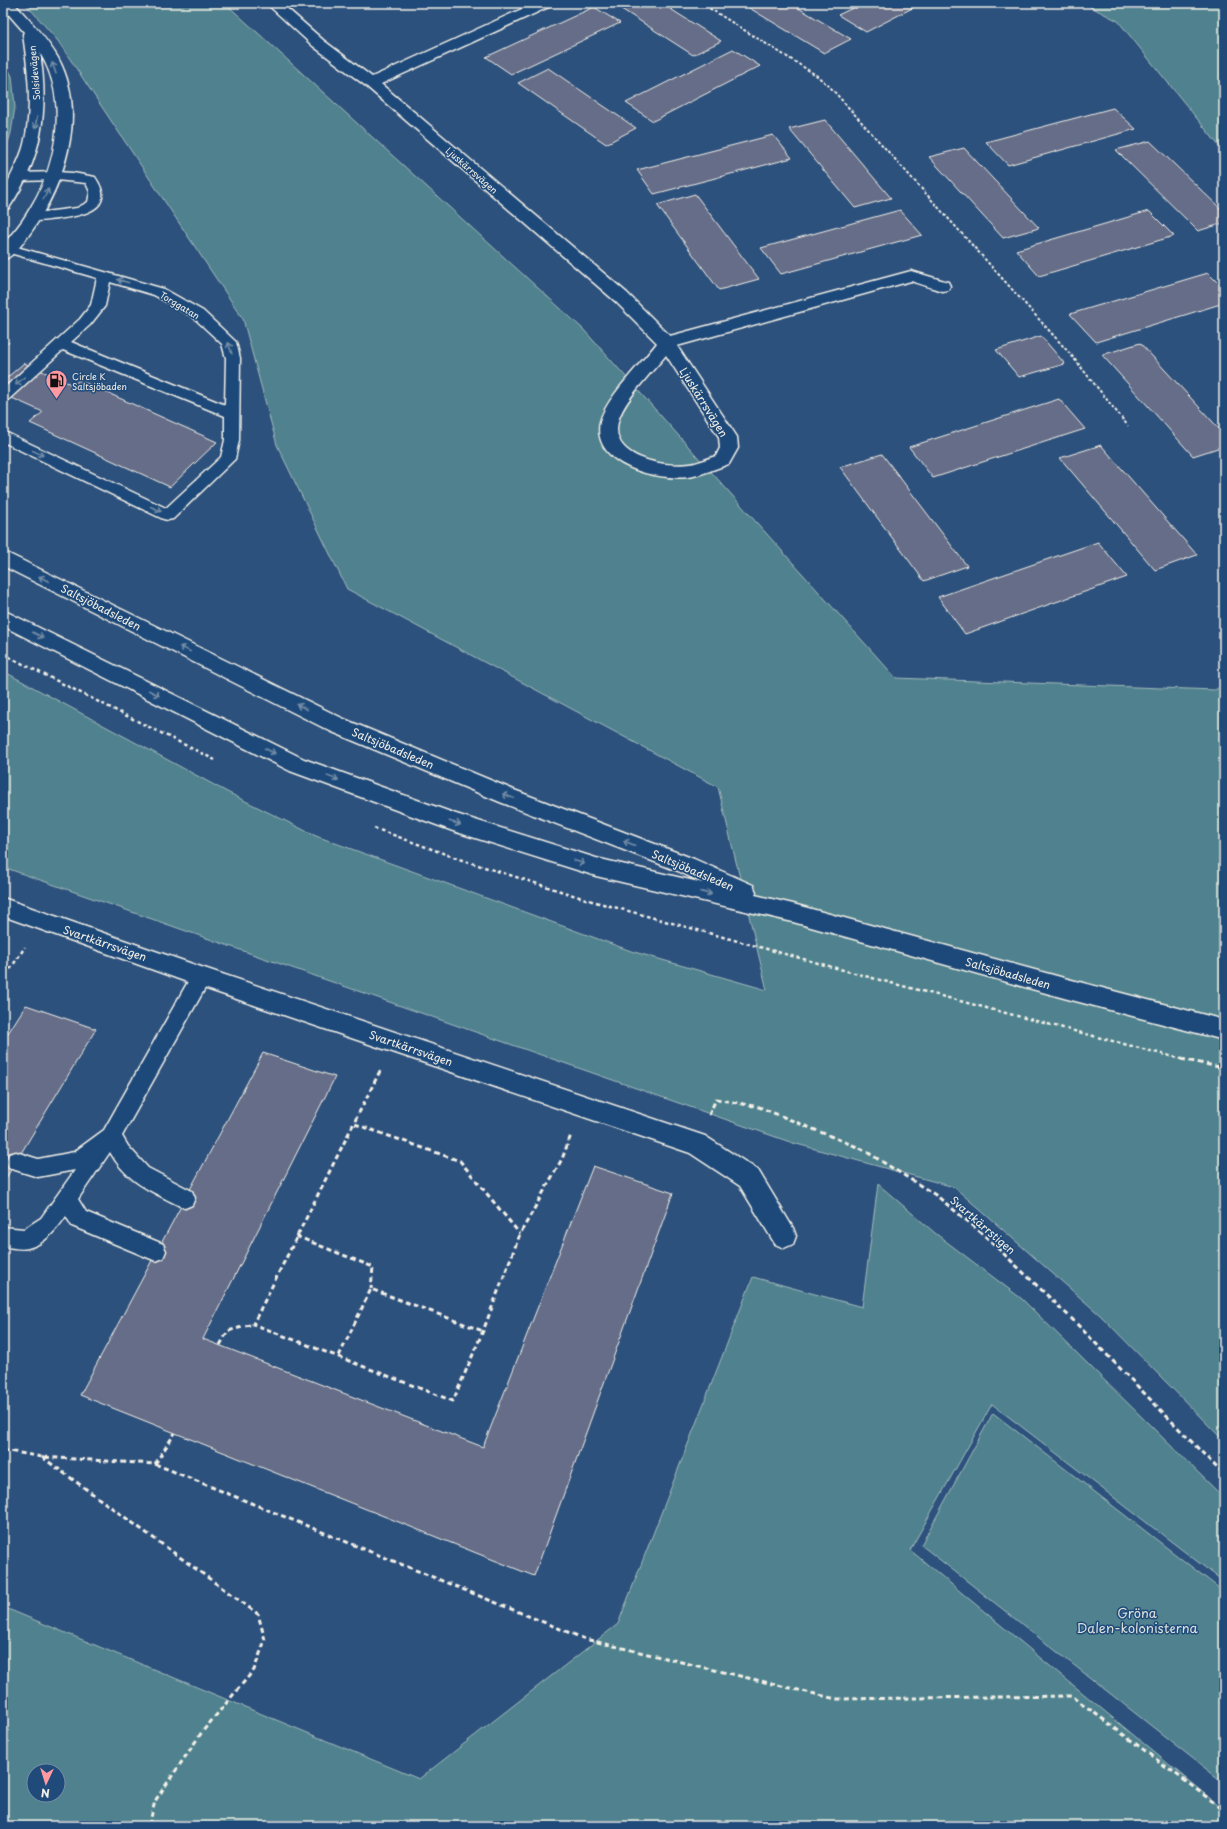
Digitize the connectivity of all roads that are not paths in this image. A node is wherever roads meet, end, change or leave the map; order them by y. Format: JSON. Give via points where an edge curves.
{"nodes":[{"id":1,"x":6,"y":3,"type":"edge"},
{"id":2,"x":273,"y":3,"type":"edge"},
{"id":3,"x":546,"y":3,"type":"edge"},
{"id":4,"x":29,"y":29,"type":"junction"},
{"id":5,"x":371,"y":83,"type":"junction"},
{"id":6,"x":56,"y":175,"type":"junction"},
{"id":7,"x":20,"y":177,"type":"junction"},
{"id":8,"x":3,"y":205,"type":"edge"},
{"id":9,"x":33,"y":217,"type":"junction"},
{"id":10,"x":5,"y":250,"type":"edge"},
{"id":11,"x":104,"y":276,"type":"junction"},
{"id":12,"x":942,"y":286,"type":"dead end"},
{"id":13,"x":667,"y":343,"type":"junction"},
{"id":14,"x":62,"y":344,"type":"junction"},
{"id":15,"x":3,"y":397,"type":"edge"},
{"id":16,"x":232,"y":413,"type":"junction"},
{"id":17,"x":3,"y":436,"type":"edge"},
{"id":18,"x":3,"y":558,"type":"edge"},
{"id":19,"x":3,"y":617,"type":"edge"},
{"id":20,"x":3,"y":907,"type":"edge"},
{"id":21,"x":793,"y":913,"type":"junction"},
{"id":22,"x":201,"y":976,"type":"junction"},
{"id":23,"x":1224,"y":1030,"type":"edge"},
{"id":24,"x":111,"y":1136,"type":"junction"},
{"id":25,"x":16,"y":1161,"type":"dead end"},
{"id":26,"x":66,"y":1198,"type":"junction"},
{"id":27,"x":185,"y":1198,"type":"dead end"},
{"id":28,"x":784,"y":1236,"type":"dead end"},
{"id":29,"x":3,"y":1237,"type":"edge"},
{"id":30,"x":156,"y":1251,"type":"dead end"}],
"edges":[{"from":1,"to":4,"type":"street","name":"Solsidevägen"},
{"from":2,"to":5,"type":"street","name":"Ljuskärrsvägen","via":[[318,43]]},
{"from":3,"to":5,"type":"street"},
{"from":6,"to":4,"type":"street","name":"Solsidevägen","one_way":true,"via":[[61,155],[64,121],[62,90],[50,58]]},
{"from":4,"to":7,"type":"street","name":"Solsidevägen","one_way":true,"via":[[37,87],[36,121]]},
{"from":5,"to":13,"type":"street","name":"Ljuskärrsvägen","via":[[621,297]]},
{"from":6,"to":7,"type":"lane"},
{"from":9,"to":6,"type":"street","name":"Solsidevägen","one_way":true},
{"from":6,"to":9,"type":"lane","via":[[91,180],[97,195],[94,203],[86,210]]},
{"from":7,"to":8,"type":"street","name":"Solsidevägen"},
{"from":9,"to":10,"type":"street","name":"Solsidevägen"},
{"from":10,"to":11,"type":"lane","name":"Torggatan"},
{"from":11,"to":14,"type":"lane","via":[[98,306]]},
{"from":16,"to":11,"type":"lane","name":"Torggatan","one_way":true,"via":[[233,358],[229,342],[198,314],[159,292]]},
{"from":12,"to":13,"type":"street","via":[[911,276]]},
{"from":13,"to":13,"type":"street","name":"Ljuskärrsvägen","via":[[728,437],[729,448],[723,460],[687,471],[664,471],[641,466],[620,456],[609,439],[608,423],[617,404]]},
{"from":14,"to":15,"type":"lane","one_way":true},
{"from":14,"to":16,"type":"lane"},
{"from":17,"to":16,"type":"lane","name":"Torggatan","one_way":true,"via":[[168,515],[228,459],[232,440]]},
{"from":21,"to":18,"type":"street","name":"Saltsjöbadsleden","one_way":true,"via":[[686,865],[507,796],[337,725]]},
{"from":19,"to":21,"type":"street","name":"Saltsjöbadsleden","one_way":true,"via":[[297,765],[453,822],[596,867]]},
{"from":20,"to":22,"type":"street","name":"Svartkärrsvägen"},
{"from":21,"to":23,"type":"street","name":"Saltsjöbadsleden"},
{"from":22,"to":24,"type":"lane"},
{"from":22,"to":28,"type":"street","name":"Svartkärrsvägen","via":[[697,1144],[749,1178]]},
{"from":24,"to":25,"type":"lane","via":[[79,1160],[38,1168]]},
{"from":24,"to":26,"type":"lane"},
{"from":24,"to":27,"type":"lane","via":[[121,1153],[141,1175]]},
{"from":26,"to":29,"type":"lane","via":[[48,1225],[27,1239]]},
{"from":26,"to":30,"type":"lane","via":[[79,1219]]}]}
